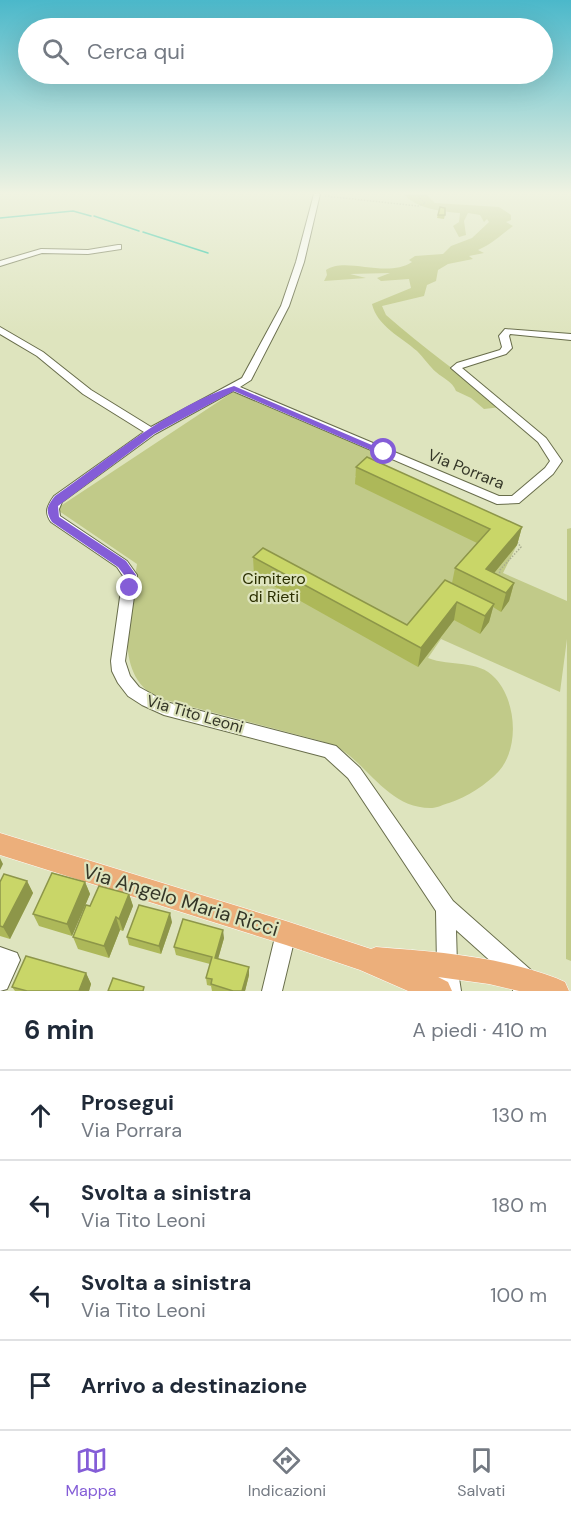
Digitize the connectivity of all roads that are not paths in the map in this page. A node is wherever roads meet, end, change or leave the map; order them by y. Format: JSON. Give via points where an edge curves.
{"nodes":[{"id":1,"x":305,"y":240,"type":"edge"},
{"id":2,"x":118,"y":246,"type":"dead end"},
{"id":3,"x":0,"y":264,"type":"edge"},
{"id":4,"x":0,"y":330,"type":"edge"},
{"id":5,"x":571,"y":337,"type":"edge"},
{"id":6,"x":234,"y":388,"type":"junction"},
{"id":7,"x":151,"y":432,"type":"junction"},
{"id":8,"x":0,"y":844,"type":"edge"},
{"id":9,"x":446,"y":908,"type":"junction"},
{"id":10,"x":286,"y":933,"type":"junction"},
{"id":11,"x":0,"y":957,"type":"edge"},
{"id":12,"x":361,"y":958,"type":"junction"},
{"id":13,"x":447,"y":965,"type":"junction"},
{"id":14,"x":0,"y":982,"type":"edge"},
{"id":15,"x":524,"y":984,"type":"edge"},
{"id":16,"x":272,"y":991,"type":"edge"},
{"id":17,"x":440,"y":991,"type":"edge"},
{"id":18,"x":451,"y":991,"type":"edge"},
{"id":19,"x":555,"y":991,"type":"edge"}],
"edges":[{"from":1,"to":6,"type":"street","name":"Via Tito Leoni","via":[[285,306],[246,380]]},
{"from":2,"to":3,"type":"street","via":[[88,252],[41,251]]},
{"from":4,"to":7,"type":"street"},
{"from":5,"to":6,"type":"street","name":"Via Porrara","via":[[508,332],[503,352],[456,368],[542,440],[554,455],[556,461],[549,471],[508,502]]},
{"from":6,"to":7,"type":"street","name":"Via Tito Leoni"},
{"from":7,"to":9,"type":"street","name":"Via Tito Leoni","via":[[58,499],[52,514],[122,564],[130,575],[118,662],[128,688],[141,699],[164,708],[330,751],[354,773]]},
{"from":8,"to":10,"type":"main road","name":"Via Angelo Maria Ricci"},
{"from":9,"to":13,"type":"street"},
{"from":9,"to":15,"type":"street","name":"Via Tito Leoni"},
{"from":10,"to":12,"type":"main road","name":"Via Angelo Maria Ricci"},
{"from":10,"to":16,"type":"street"},
{"from":11,"to":14,"type":"street","via":[[10,960]]},
{"from":12,"to":13,"type":"main road","name":"Via Angelo Maria Ricci"},
{"from":12,"to":17,"type":"main road","name":"Via Angelo Maria Ricci"},
{"from":13,"to":15,"type":"main road","name":"Via Angelo Maria Ricci","via":[[479,968]]},
{"from":13,"to":18,"type":"street"},
{"from":15,"to":19,"type":"main road","name":"Via Angelo Maria Ricci"}]}
